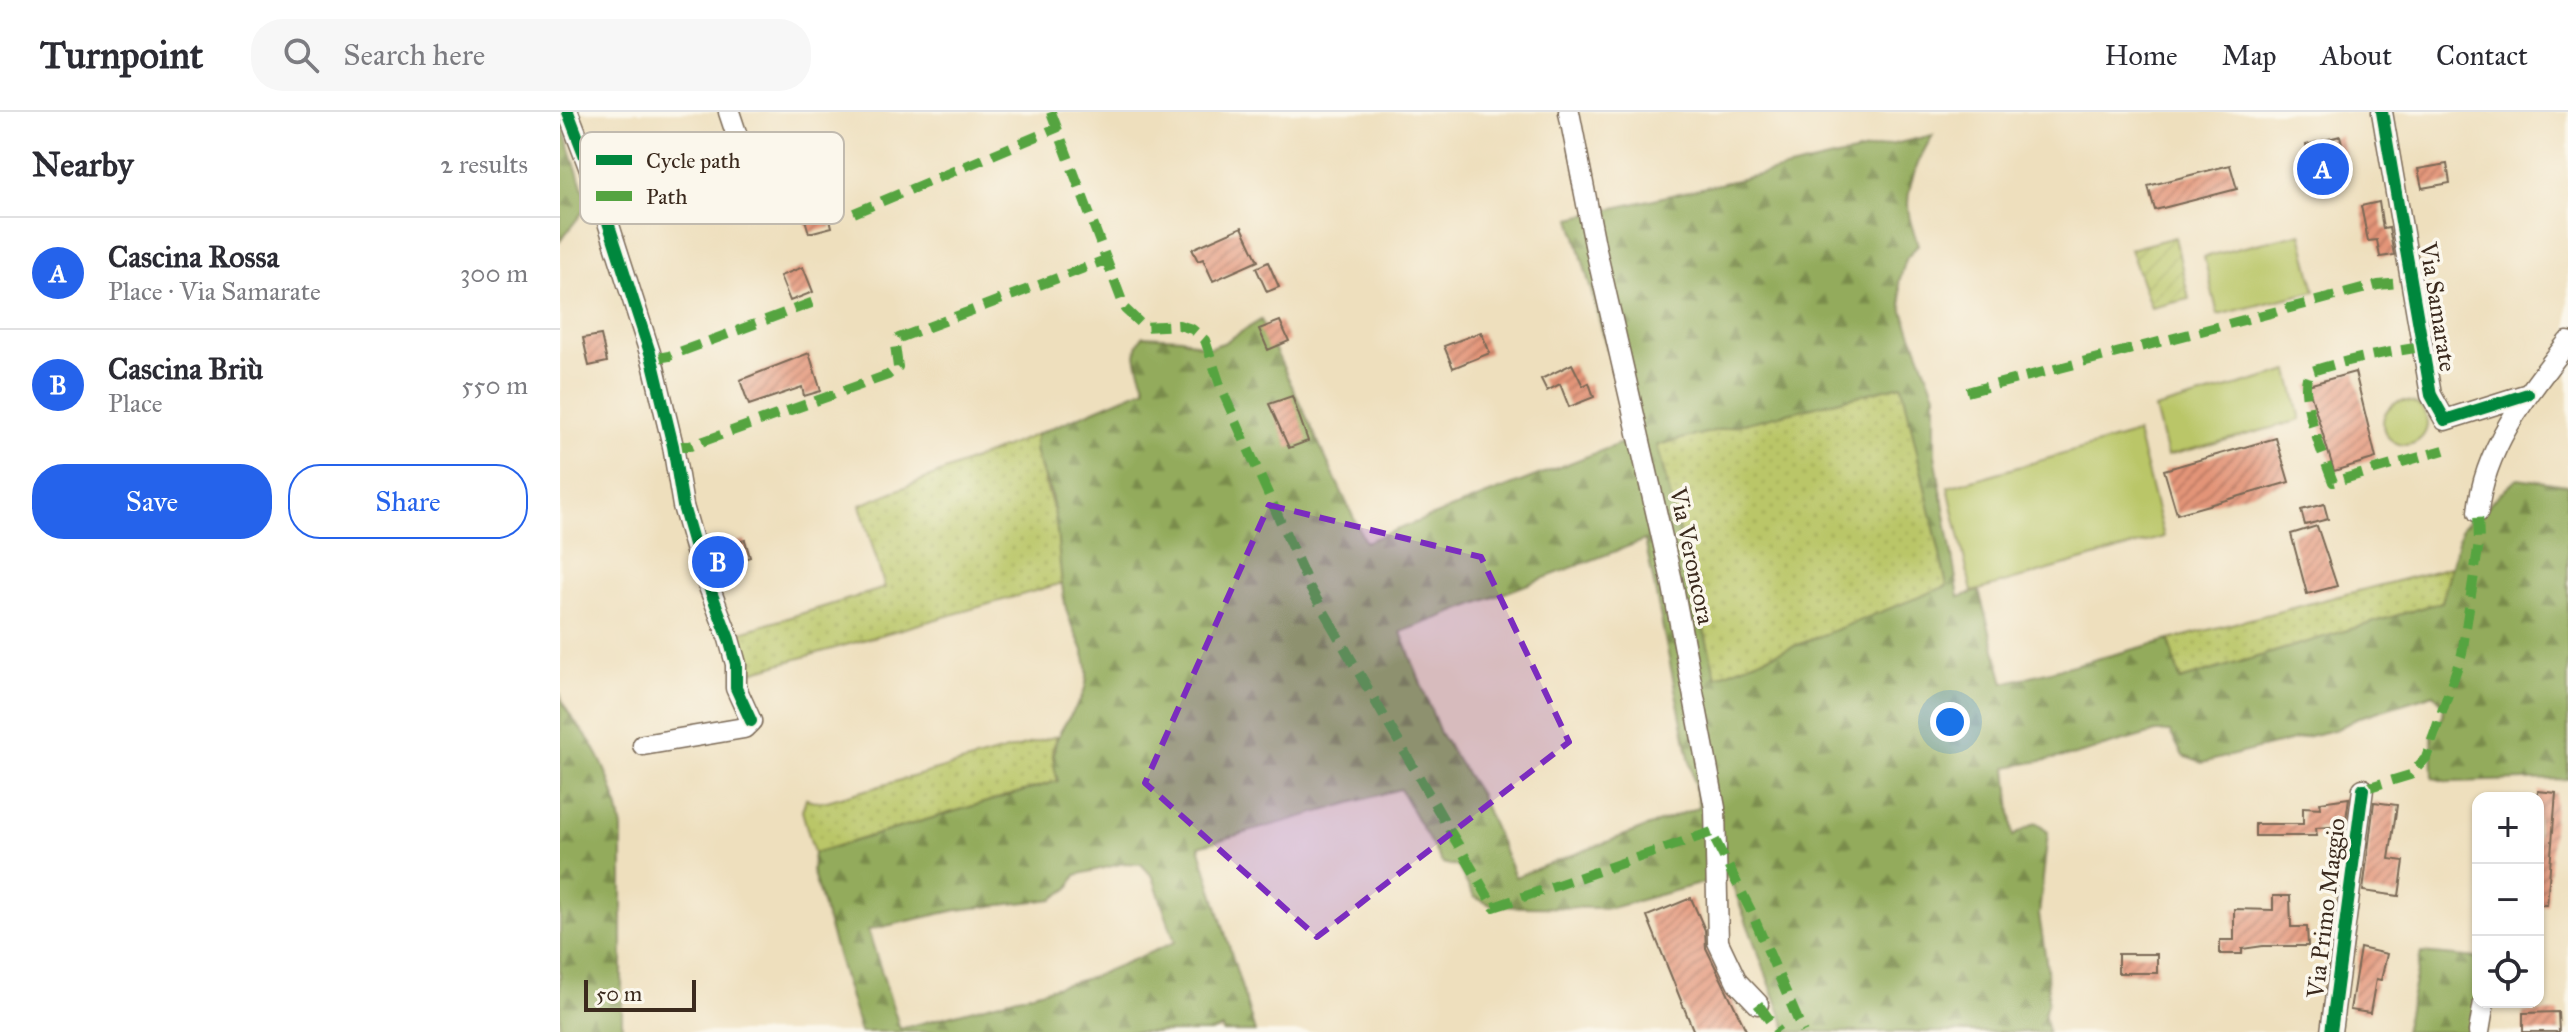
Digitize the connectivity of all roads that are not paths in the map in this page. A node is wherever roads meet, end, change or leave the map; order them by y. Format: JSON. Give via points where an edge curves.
{"nodes":[{"id":1,"x":568,"y":112,"type":"edge"},
{"id":2,"x":729,"y":112,"type":"edge"},
{"id":3,"x":1569,"y":112,"type":"edge"},
{"id":4,"x":2382,"y":112,"type":"edge"},
{"id":5,"x":736,"y":132,"type":"edge"},
{"id":6,"x":580,"y":143,"type":"edge"},
{"id":7,"x":609,"y":224,"type":"edge"},
{"id":8,"x":2568,"y":342,"type":"edge"},
{"id":9,"x":2528,"y":394,"type":"junction"},
{"id":10,"x":2478,"y":512,"type":"dead end"},
{"id":11,"x":643,"y":745,"type":"dead end"},
{"id":12,"x":2363,"y":789,"type":"dead end"},
{"id":13,"x":1758,"y":1004,"type":"dead end"},
{"id":14,"x":2483,"y":1008,"type":"edge"},
{"id":15,"x":2331,"y":1032,"type":"edge"},
{"id":16,"x":2479,"y":1032,"type":"edge"}],
"edges":[{"from":1,"to":6,"type":"street"},
{"from":2,"to":5,"type":"street"},
{"from":3,"to":13,"type":"street","name":"Via Veroncora","via":[[1672,581],[1715,808],[1718,942],[1737,982]]},
{"from":4,"to":9,"type":"street","name":"Via Samarate","via":[[2421,347],[2437,412],[2445,420]]},
{"from":7,"to":11,"type":"street","via":[[652,359],[683,506],[729,639],[736,688],[751,721],[744,728]]},
{"from":8,"to":9,"type":"street"},
{"from":9,"to":10,"type":"street","via":[[2491,461]]},
{"from":12,"to":15,"type":"street","name":"Via Primo Maggio"},
{"from":14,"to":16,"type":"street"}]}
